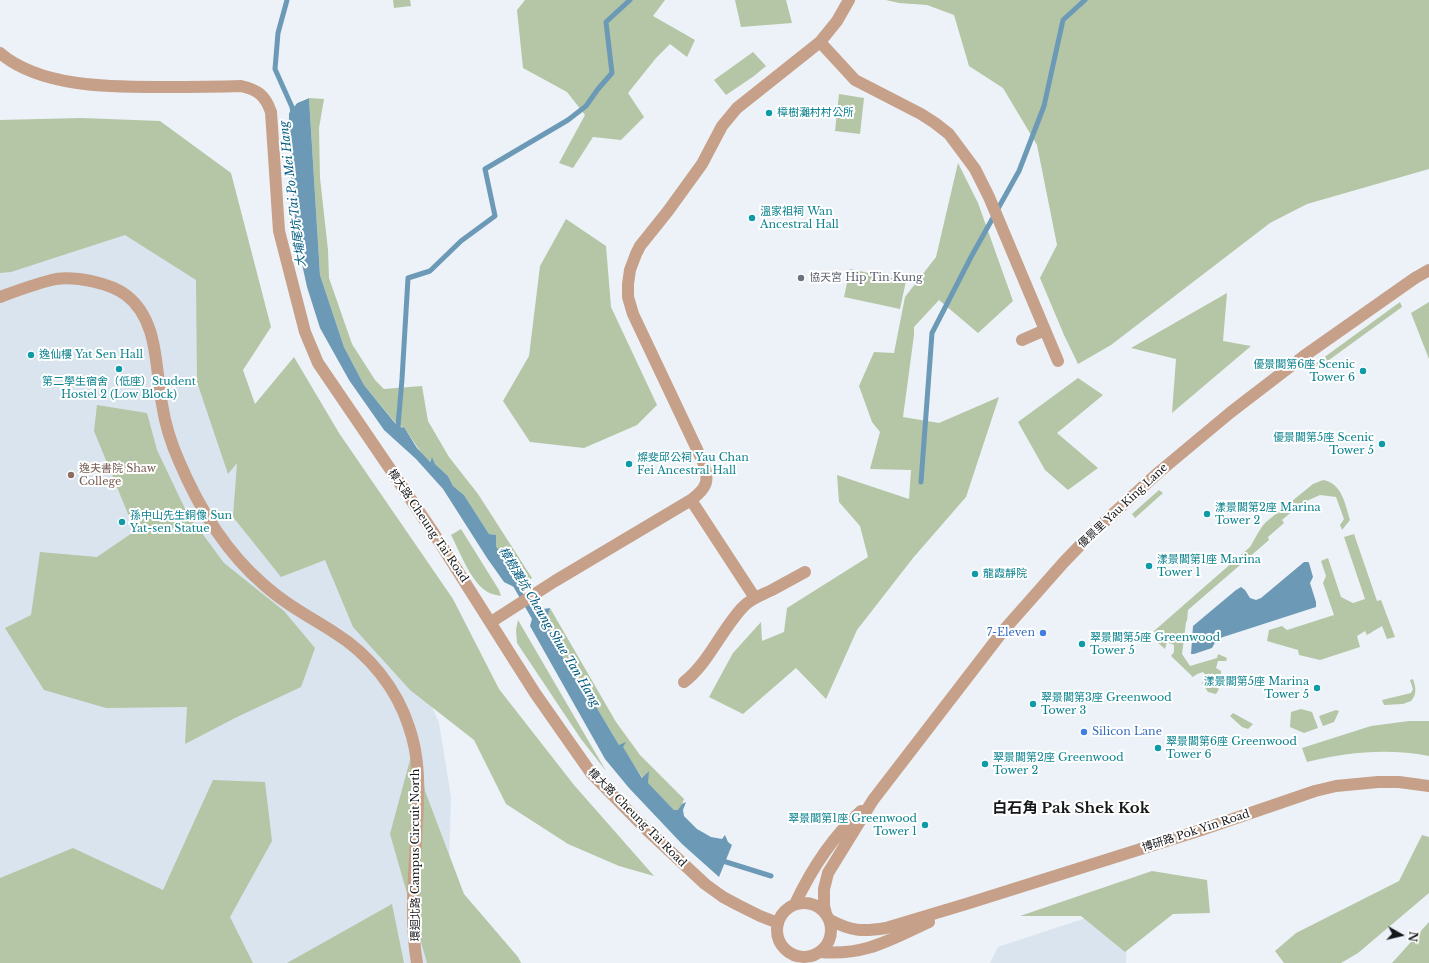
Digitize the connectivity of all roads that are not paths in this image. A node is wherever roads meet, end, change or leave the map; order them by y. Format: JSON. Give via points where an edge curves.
{"nodes":[{"id":1,"x":849,"y":0,"type":"edge"},
{"id":2,"x":820,"y":42,"type":"junction"},
{"id":3,"x":0,"y":53,"type":"edge"},
{"id":4,"x":1429,"y":270,"type":"edge"},
{"id":5,"x":0,"y":297,"type":"edge"},
{"id":6,"x":1045,"y":330,"type":"junction"},
{"id":7,"x":1022,"y":340,"type":"dead end"},
{"id":8,"x":1058,"y":361,"type":"dead end"},
{"id":9,"x":691,"y":500,"type":"junction"},
{"id":10,"x":805,"y":572,"type":"dead end"},
{"id":11,"x":755,"y":598,"type":"junction"},
{"id":12,"x":491,"y":622,"type":"junction"},
{"id":13,"x":684,"y":682,"type":"dead end"},
{"id":14,"x":1424,"y":786,"type":"edge"},
{"id":15,"x":873,"y":800,"type":"junction"},
{"id":16,"x":795,"y":904,"type":"junction"},
{"id":17,"x":966,"y":904,"type":"junction"},
{"id":18,"x":828,"y":917,"type":"junction"},
{"id":19,"x":778,"y":923,"type":"junction"},
{"id":20,"x":820,"y":952,"type":"junction"},
{"id":21,"x":418,"y":963,"type":"edge"}],
"edges":[{"from":1,"to":2,"type":"street"},
{"from":2,"to":6,"type":"street","via":[[855,80],[921,114],[949,134],[975,169],[989,197]]},
{"from":2,"to":9,"type":"street","via":[[730,115],[702,164],[640,246],[630,270],[628,297],[632,314],[707,474],[706,485]]},
{"from":3,"to":12,"type":"street","name":"樟大路 Cheung Tai Road","via":[[25,69],[55,79],[92,86],[241,86],[260,93],[271,112],[279,231],[305,332],[323,370]]},
{"from":4,"to":15,"type":"street","name":"優景里 Yau King Lane","via":[[1304,356],[1231,412],[1159,472],[1091,534],[1003,631]]},
{"from":5,"to":21,"type":"street","name":"環迴北路 Campus Circuit North","via":[[59,279],[102,283],[132,300],[144,316],[152,335],[162,408],[172,442],[187,480],[206,514],[227,545],[262,584],[296,610],[334,632],[365,657],[394,693],[414,741],[418,781],[414,895]]},
{"from":6,"to":7,"type":"street"},
{"from":6,"to":8,"type":"street"},
{"from":9,"to":11,"type":"street"},
{"from":9,"to":12,"type":"street"},
{"from":10,"to":11,"type":"street"},
{"from":11,"to":13,"type":"street","via":[[742,608]]},
{"from":12,"to":19,"type":"street","name":"樟大路 Cheung Tai Road","via":[[535,693],[591,773],[705,884],[744,909]]},
{"from":14,"to":17,"type":"street","name":"博研路 Pok Yin Road","via":[[1399,782],[1371,782],[1315,791],[1198,831]]},
{"from":15,"to":16,"type":"street","name":"優景里 Yau King Lane","via":[[823,854]]},
{"from":15,"to":18,"type":"street","name":"優景里 Yau King Lane","via":[[828,874],[824,889],[824,906]]},
{"from":16,"to":18,"type":"street","via":[[809,903],[822,909]]},
{"from":16,"to":19,"type":"street","via":[[784,912]]},
{"from":17,"to":18,"type":"street","name":"博研路 Pok Yin Road","via":[[875,930],[850,929]]},
{"from":17,"to":20,"type":"street","name":"博研路 Pok Yin Road","via":[[865,950]]},
{"from":18,"to":20,"type":"street","via":[[831,934]]},
{"from":19,"to":20,"type":"street","via":[[780,942],[789,952],[808,956]]}]}
